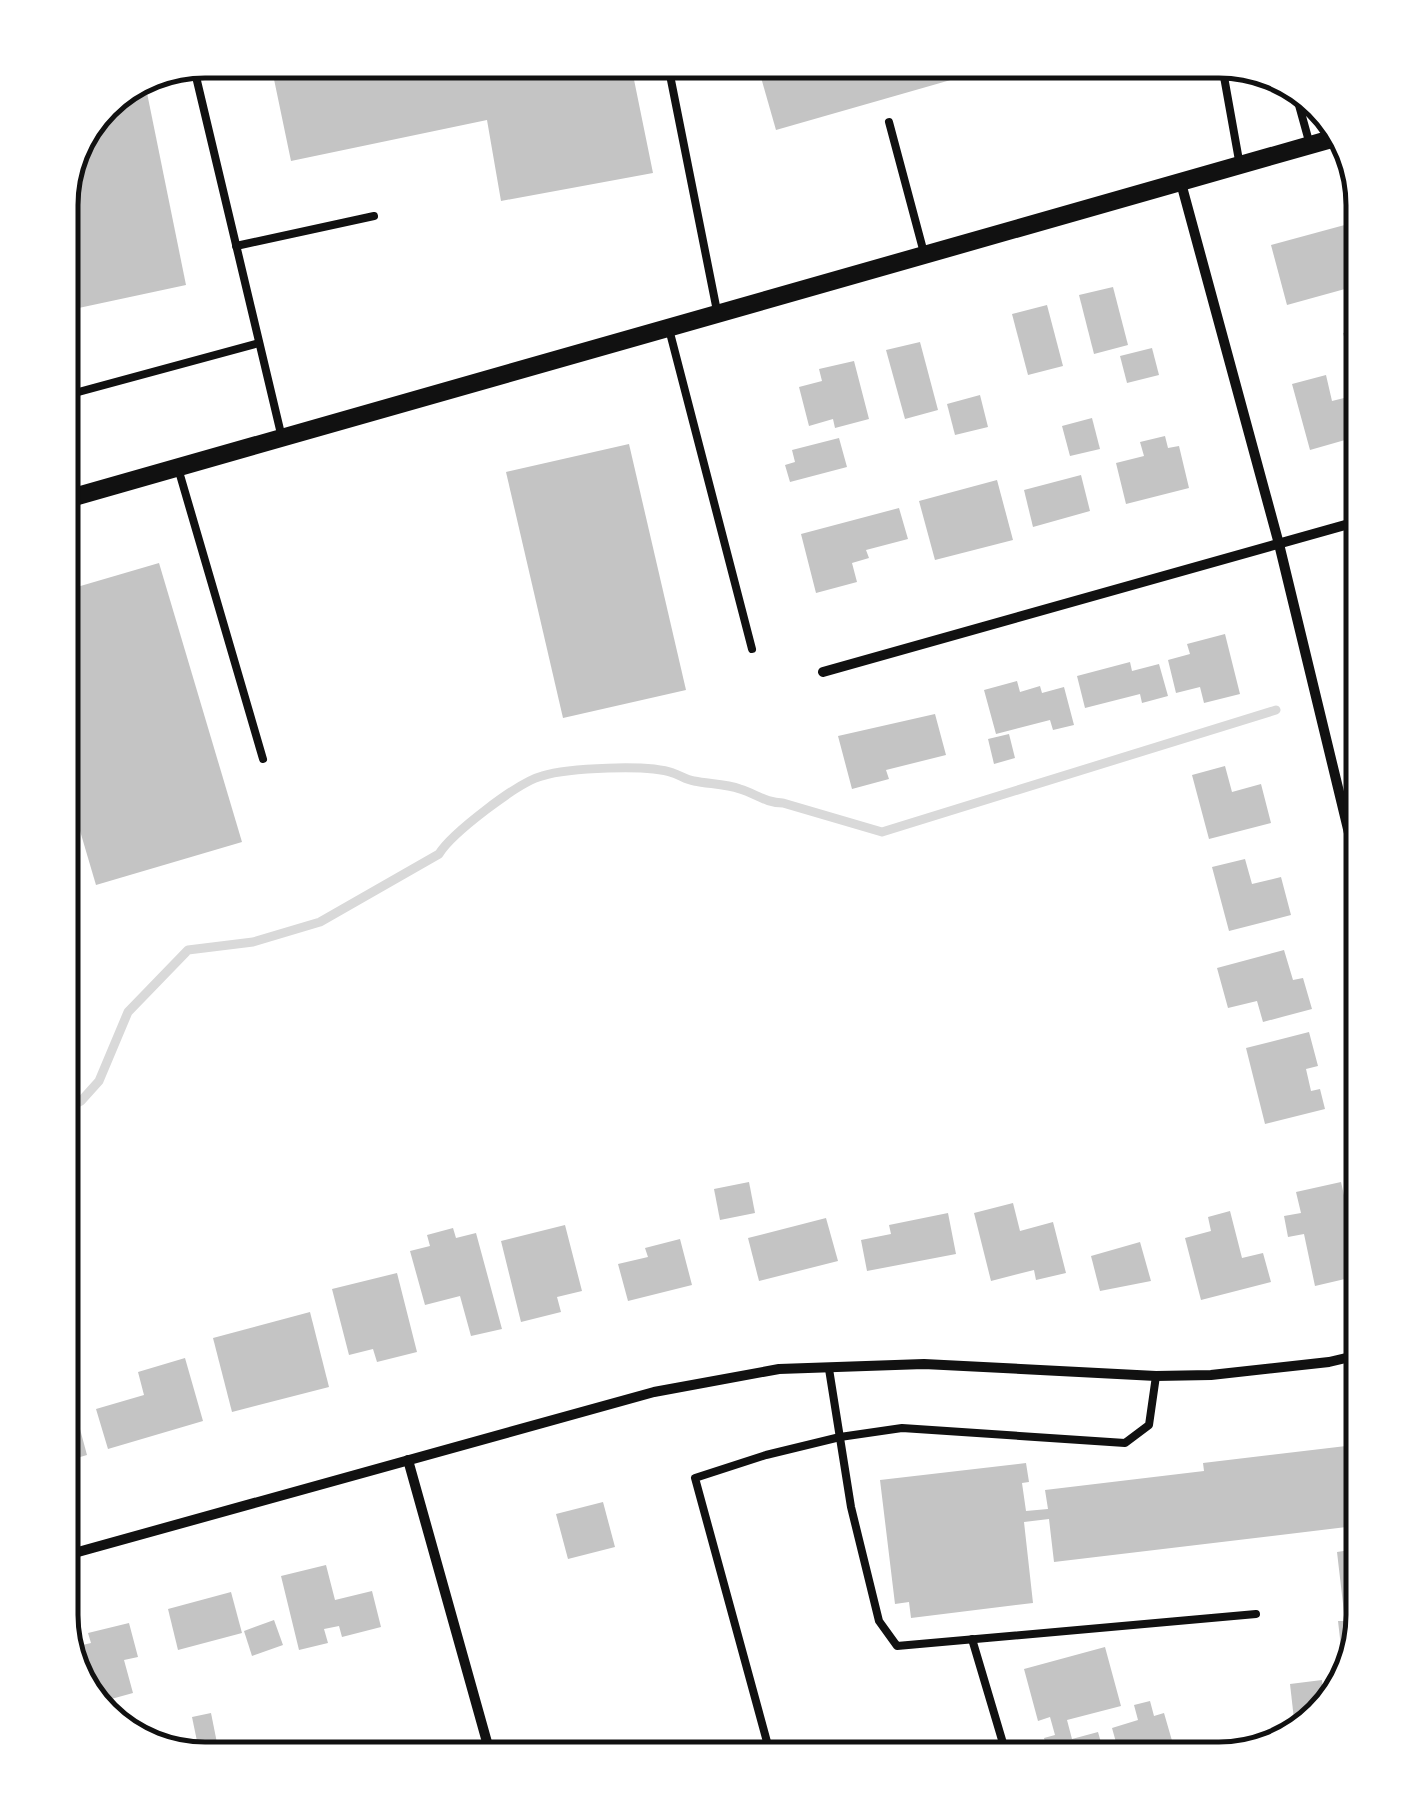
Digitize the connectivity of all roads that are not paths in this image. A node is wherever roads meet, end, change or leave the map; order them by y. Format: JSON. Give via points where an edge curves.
{"nodes":[{"id":1,"x":670,"y":77,"type":"edge"},
{"id":2,"x":196,"y":78,"type":"edge"},
{"id":3,"x":1225,"y":78,"type":"edge"},
{"id":4,"x":1299,"y":107,"type":"edge"},
{"id":5,"x":889,"y":122,"type":"dead end"},
{"id":6,"x":1328,"y":140,"type":"edge"},
{"id":7,"x":1310,"y":146,"type":"junction"},
{"id":8,"x":1240,"y":166,"type":"junction"},
{"id":9,"x":1181,"y":183,"type":"junction"},
{"id":10,"x":374,"y":216,"type":"dead end"},
{"id":11,"x":236,"y":246,"type":"junction"},
{"id":12,"x":925,"y":257,"type":"junction"},
{"id":13,"x":718,"y":315,"type":"junction"},
{"id":14,"x":669,"y":329,"type":"junction"},
{"id":15,"x":259,"y":343,"type":"junction"},
{"id":16,"x":78,"y":392,"type":"edge"},
{"id":17,"x":282,"y":438,"type":"junction"},
{"id":18,"x":178,"y":468,"type":"junction"},
{"id":19,"x":78,"y":496,"type":"edge"},
{"id":20,"x":1346,"y":525,"type":"edge"},
{"id":21,"x":1279,"y":544,"type":"junction"},
{"id":22,"x":752,"y":649,"type":"dead end"},
{"id":23,"x":824,"y":672,"type":"dead end"},
{"id":24,"x":262,"y":759,"type":"dead end"},
{"id":25,"x":1346,"y":803,"type":"edge"},
{"id":26,"x":1346,"y":1358,"type":"edge"},
{"id":27,"x":828,"y":1369,"type":"junction"},
{"id":28,"x":1156,"y":1376,"type":"junction"},
{"id":29,"x":840,"y":1437,"type":"junction"},
{"id":30,"x":408,"y":1460,"type":"junction"},
{"id":31,"x":77,"y":1552,"type":"edge"},
{"id":32,"x":1256,"y":1614,"type":"dead end"},
{"id":33,"x":972,"y":1639,"type":"junction"},
{"id":34,"x":487,"y":1742,"type":"edge"},
{"id":35,"x":767,"y":1742,"type":"edge"},
{"id":36,"x":1003,"y":1742,"type":"edge"}],
"edges":[{"from":1,"to":13,"type":"lane"},
{"from":2,"to":11,"type":"lane"},
{"from":3,"to":8,"type":"lane"},
{"from":4,"to":7,"type":"lane"},
{"from":5,"to":12,"type":"lane"},
{"from":6,"to":7,"type":"street"},
{"from":7,"to":8,"type":"street"},
{"from":8,"to":9,"type":"street"},
{"from":9,"to":12,"type":"street"},
{"from":9,"to":21,"type":"street"},
{"from":10,"to":11,"type":"lane"},
{"from":11,"to":15,"type":"lane"},
{"from":12,"to":13,"type":"street"},
{"from":13,"to":14,"type":"street"},
{"from":14,"to":17,"type":"street"},
{"from":14,"to":22,"type":"lane"},
{"from":15,"to":16,"type":"lane"},
{"from":15,"to":17,"type":"lane"},
{"from":17,"to":18,"type":"street"},
{"from":18,"to":19,"type":"street"},
{"from":18,"to":24,"type":"lane"},
{"from":20,"to":21,"type":"street"},
{"from":21,"to":23,"type":"street"},
{"from":21,"to":25,"type":"street"},
{"from":26,"to":28,"type":"street"},
{"from":27,"to":28,"type":"street","via":[[924,1364]]},
{"from":27,"to":29,"type":"lane"},
{"from":27,"to":30,"type":"street","via":[[779,1369],[654,1392]]},
{"from":28,"to":29,"type":"lane","via":[[1149,1425],[1126,1443],[902,1428]]},
{"from":29,"to":33,"type":"lane","via":[[879,1620],[898,1646]]},
{"from":29,"to":35,"type":"lane","via":[[695,1478]]},
{"from":30,"to":31,"type":"street"},
{"from":30,"to":34,"type":"street"},
{"from":32,"to":33,"type":"lane"},
{"from":33,"to":36,"type":"lane"}]}
